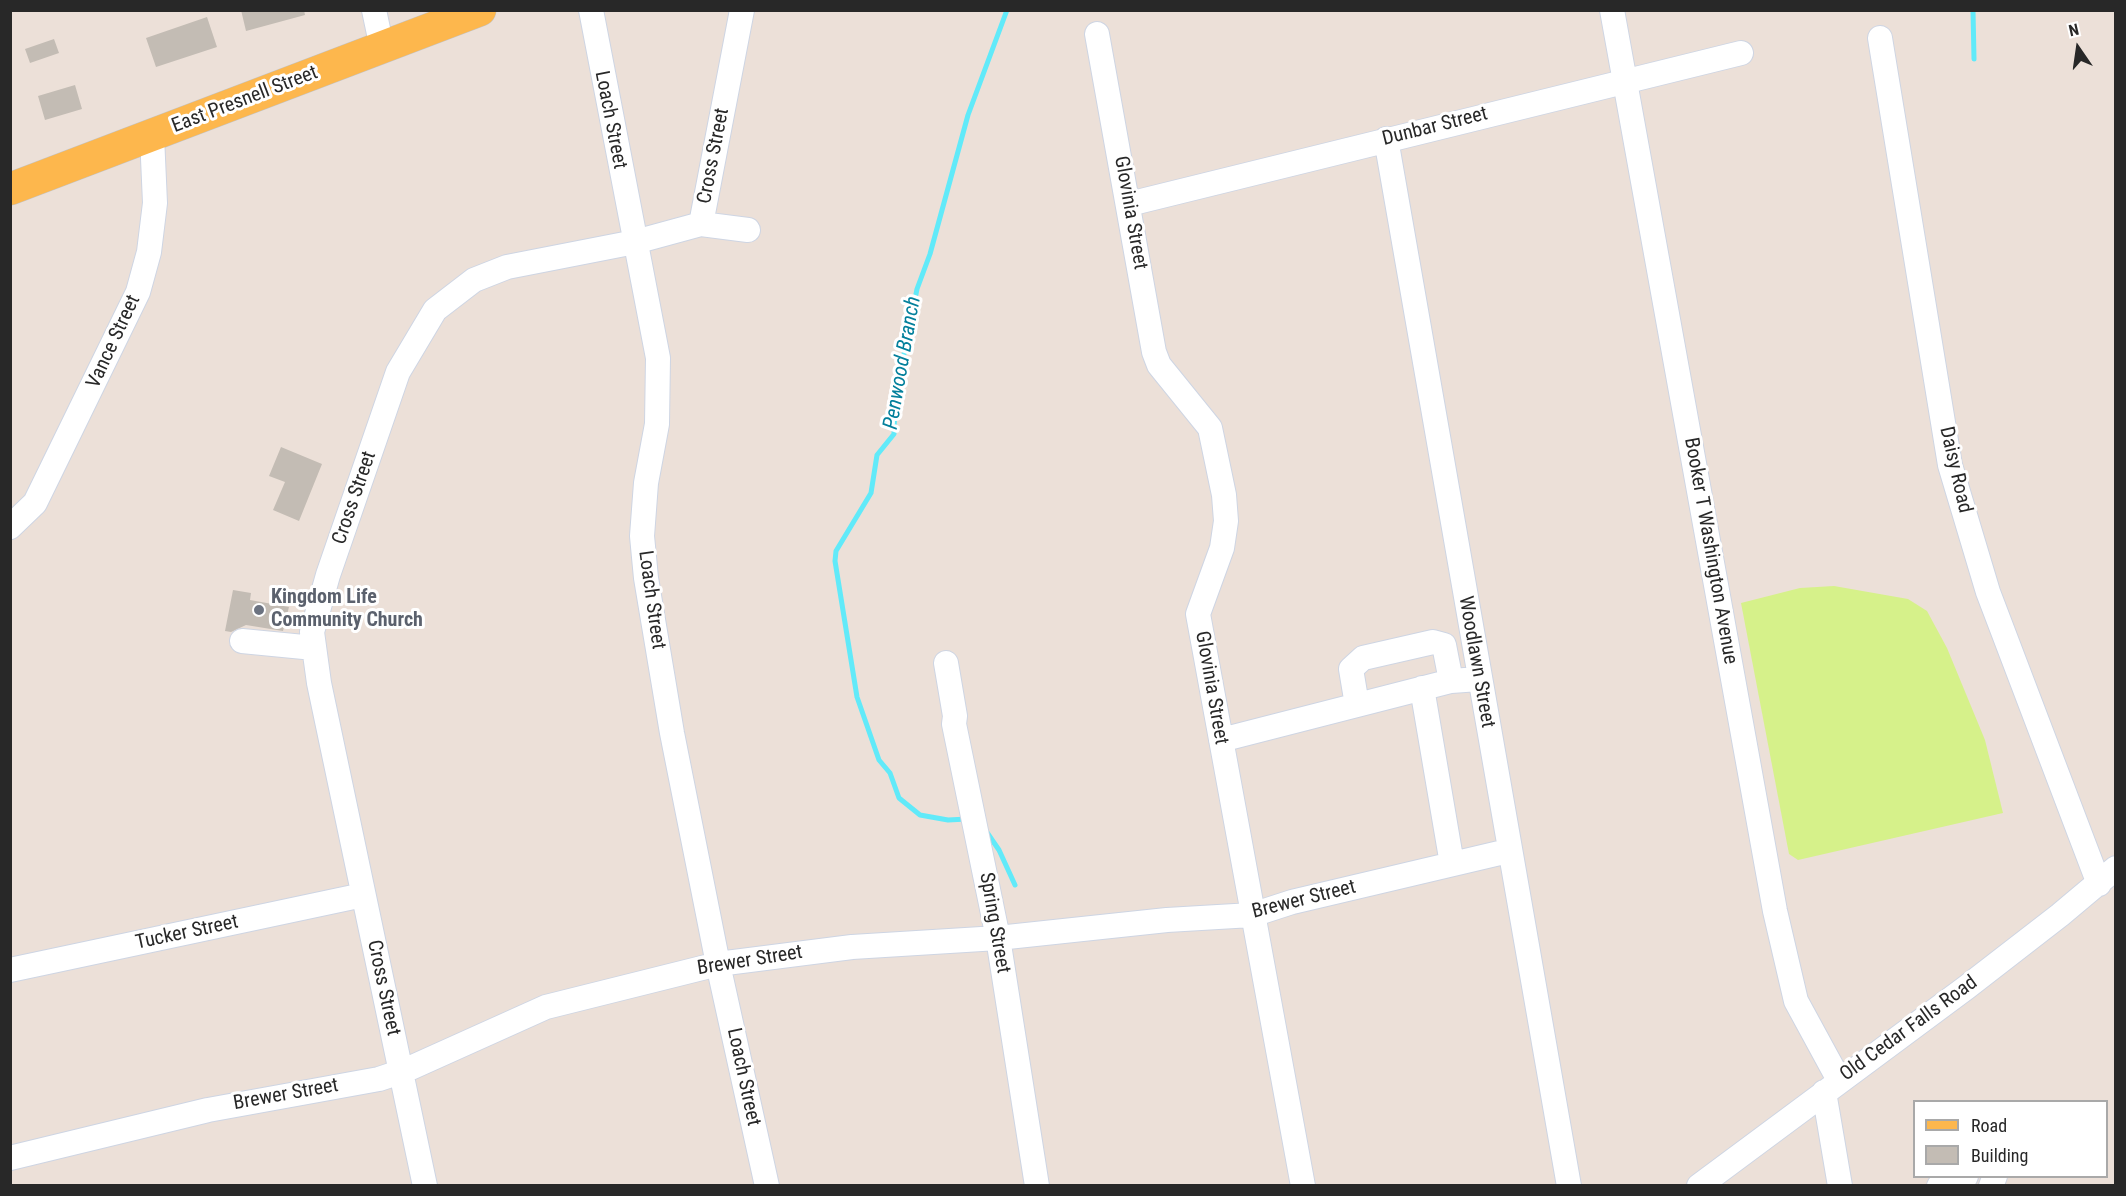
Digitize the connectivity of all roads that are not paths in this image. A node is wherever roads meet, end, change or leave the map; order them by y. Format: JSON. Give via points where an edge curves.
{"nodes":[{"id":1,"x":374,"y":10,"type":"edge"},
{"id":2,"x":480,"y":10,"type":"edge"},
{"id":3,"x":591,"y":10,"type":"edge"},
{"id":4,"x":742,"y":10,"type":"edge"},
{"id":5,"x":1612,"y":10,"type":"edge"},
{"id":6,"x":1097,"y":34,"type":"dead end"},
{"id":7,"x":1880,"y":38,"type":"dead end"},
{"id":8,"x":382,"y":48,"type":"junction"},
{"id":9,"x":1741,"y":53,"type":"dead end"},
{"id":10,"x":1625,"y":81,"type":"junction"},
{"id":11,"x":152,"y":136,"type":"junction"},
{"id":12,"x":1386,"y":139,"type":"junction"},
{"id":13,"x":10,"y":189,"type":"edge"},
{"id":14,"x":1129,"y":204,"type":"junction"},
{"id":15,"x":701,"y":224,"type":"junction"},
{"id":16,"x":748,"y":230,"type":"dead end"},
{"id":17,"x":635,"y":242,"type":"junction"},
{"id":18,"x":10,"y":527,"type":"edge"},
{"id":19,"x":242,"y":641,"type":"dead end"},
{"id":20,"x":314,"y":648,"type":"junction"},
{"id":21,"x":946,"y":663,"type":"dead end"},
{"id":22,"x":1479,"y":679,"type":"junction"},
{"id":23,"x":1451,"y":681,"type":"junction"},
{"id":24,"x":1422,"y":688,"type":"junction"},
{"id":25,"x":1357,"y":705,"type":"junction"},
{"id":26,"x":1221,"y":740,"type":"junction"},
{"id":27,"x":1508,"y":851,"type":"junction"},
{"id":28,"x":1452,"y":864,"type":"junction"},
{"id":29,"x":2107,"y":876,"type":"edge"},
{"id":30,"x":363,"y":895,"type":"junction"},
{"id":31,"x":1252,"y":915,"type":"junction"},
{"id":32,"x":998,"y":938,"type":"junction"},
{"id":33,"x":718,"y":964,"type":"junction"},
{"id":34,"x":10,"y":970,"type":"edge"},
{"id":35,"x":401,"y":1071,"type":"junction"},
{"id":36,"x":1832,"y":1086,"type":"junction"},
{"id":37,"x":10,"y":1158,"type":"edge"},
{"id":38,"x":1966,"y":1181,"type":"edge"},
{"id":39,"x":425,"y":1185,"type":"edge"},
{"id":40,"x":766,"y":1185,"type":"edge"},
{"id":41,"x":1037,"y":1185,"type":"edge"},
{"id":42,"x":1303,"y":1185,"type":"edge"},
{"id":43,"x":1569,"y":1185,"type":"edge"},
{"id":44,"x":1699,"y":1185,"type":"edge"},
{"id":45,"x":1840,"y":1185,"type":"edge"},
{"id":46,"x":1939,"y":1185,"type":"edge"}],
"edges":[{"from":1,"to":8,"type":"street"},
{"from":2,"to":8,"type":"main road","name":"East Presnell Street"},
{"from":3,"to":17,"type":"street","name":"Loach Street"},
{"from":4,"to":15,"type":"street","name":"Cross Street"},
{"from":5,"to":10,"type":"street","name":"Booker T Washington Avenue"},
{"from":6,"to":14,"type":"street","name":"Glovinia Street"},
{"from":7,"to":29,"type":"street","name":"Daisy Road","via":[[1950,465],[1988,592]]},
{"from":8,"to":11,"type":"main road","name":"East Presnell Street"},
{"from":9,"to":10,"type":"street","name":"Dunbar Street"},
{"from":10,"to":12,"type":"street","name":"Dunbar Street"},
{"from":10,"to":36,"type":"street","name":"Booker T Washington Avenue","via":[[1775,911],[1797,1001]]},
{"from":11,"to":13,"type":"main road","name":"East Presnell Street"},
{"from":11,"to":18,"type":"street","name":"Vance Street","via":[[155,204],[149,252],[138,292],[35,503]]},
{"from":12,"to":14,"type":"street","name":"Dunbar Street"},
{"from":12,"to":22,"type":"street","name":"Woodlawn Street"},
{"from":14,"to":26,"type":"street","name":"Glovinia Street","via":[[1154,352],[1159,365],[1210,428],[1224,495],[1222,548],[1198,614]]},
{"from":15,"to":16,"type":"street"},
{"from":15,"to":17,"type":"street","name":"Cross Street"},
{"from":17,"to":20,"type":"street","name":"Cross Street","via":[[507,267],[474,280],[435,310],[398,372],[328,575],[312,632]]},
{"from":17,"to":33,"type":"street","name":"Loach Street","via":[[658,358],[658,402],[646,483],[643,558],[672,734]]},
{"from":19,"to":20,"type":"street"},
{"from":20,"to":30,"type":"street","name":"Cross Street"},
{"from":21,"to":32,"type":"street","name":"Spring Street","via":[[954,724]]},
{"from":22,"to":23,"type":"street"},
{"from":22,"to":27,"type":"street","name":"Woodlawn Street"},
{"from":23,"to":24,"type":"street"},
{"from":23,"to":25,"type":"street","via":[[1444,645],[1433,642],[1363,658],[1351,669]]},
{"from":24,"to":25,"type":"street"},
{"from":24,"to":28,"type":"street"},
{"from":25,"to":26,"type":"street"},
{"from":26,"to":31,"type":"street","name":"Glovinia Street"},
{"from":27,"to":28,"type":"street","name":"Brewer Street"},
{"from":27,"to":43,"type":"street","name":"Woodlawn Street"},
{"from":28,"to":31,"type":"street","name":"Brewer Street"},
{"from":29,"to":36,"type":"street","name":"Old Cedar Falls Road"},
{"from":30,"to":34,"type":"street","name":"Tucker Street"},
{"from":30,"to":35,"type":"street","name":"Cross Street"},
{"from":31,"to":32,"type":"street","name":"Brewer Street"},
{"from":31,"to":42,"type":"street","name":"Glovinia Street"},
{"from":32,"to":33,"type":"street","name":"Brewer Street","via":[[852,947]]},
{"from":32,"to":41,"type":"street","name":"Spring Street"},
{"from":33,"to":35,"type":"street","name":"Brewer Street","via":[[546,1007]]},
{"from":33,"to":40,"type":"street","name":"Loach Street"},
{"from":35,"to":37,"type":"street","name":"Brewer Street","via":[[379,1079],[208,1110]]},
{"from":35,"to":39,"type":"street","name":"Cross Street"},
{"from":36,"to":44,"type":"street","name":"Old Cedar Falls Road"},
{"from":36,"to":45,"type":"street","name":"Booker T Washington Avenue"},
{"from":38,"to":46,"type":"street"}]}
